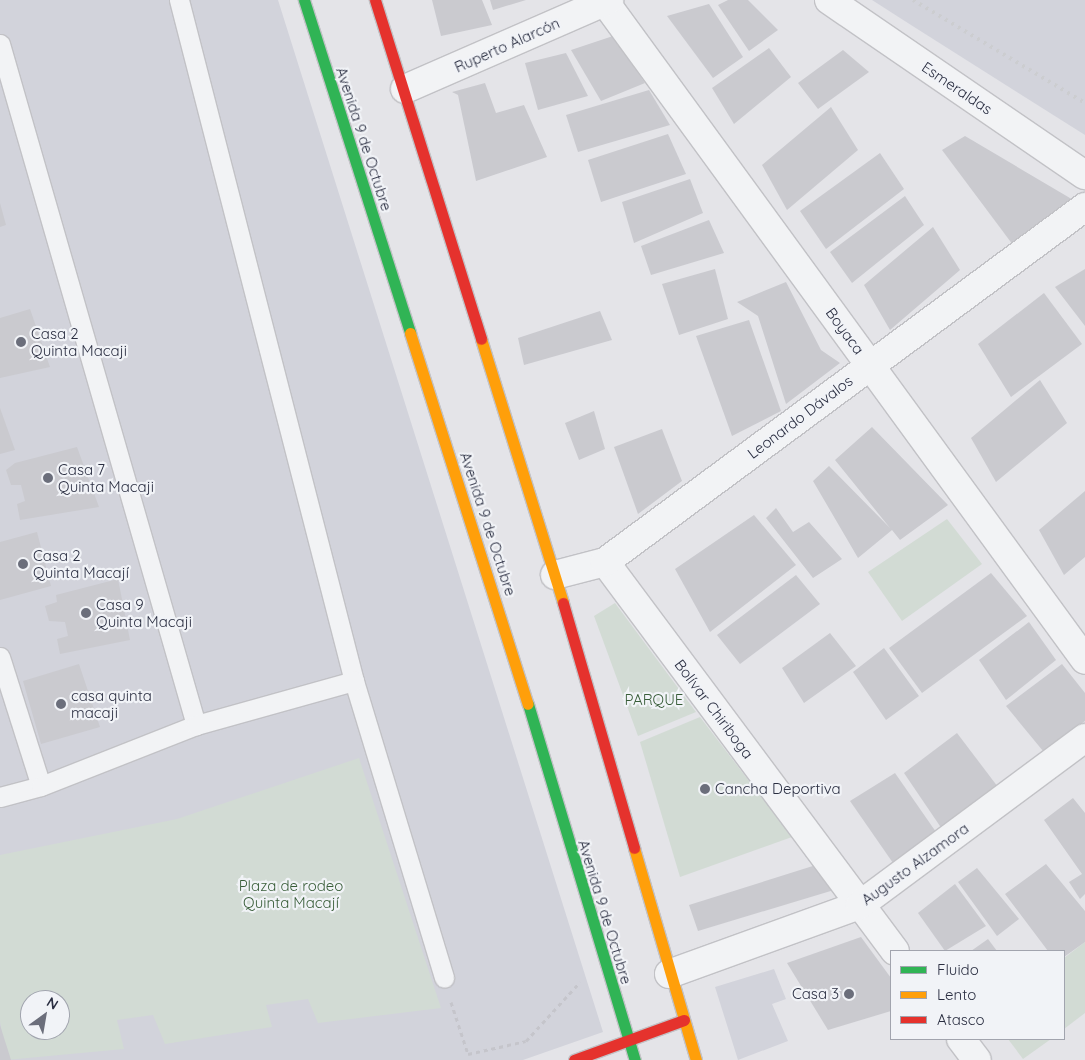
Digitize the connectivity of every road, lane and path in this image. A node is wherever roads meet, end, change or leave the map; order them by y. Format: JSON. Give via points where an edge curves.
{"nodes":[{"id":1,"x":179,"y":0,"type":"edge"},
{"id":2,"x":304,"y":0,"type":"edge"},
{"id":3,"x":375,"y":0,"type":"edge"},
{"id":4,"x":829,"y":0,"type":"edge"},
{"id":5,"x":607,"y":1,"type":"edge"},
{"id":6,"x":0,"y":44,"type":"edge"},
{"id":7,"x":405,"y":89,"type":"junction"},
{"id":8,"x":1085,"y":175,"type":"edge"},
{"id":9,"x":1085,"y":207,"type":"edge"},
{"id":10,"x":870,"y":365,"type":"junction"},
{"id":11,"x":605,"y":562,"type":"junction"},
{"id":12,"x":555,"y":575,"type":"junction"},
{"id":13,"x":0,"y":657,"type":"edge"},
{"id":14,"x":1085,"y":660,"type":"edge"},
{"id":15,"x":354,"y":681,"type":"junction"},
{"id":16,"x":196,"y":725,"type":"junction"},
{"id":17,"x":1085,"y":738,"type":"edge"},
{"id":18,"x":40,"y":786,"type":"junction"},
{"id":19,"x":0,"y":797,"type":"edge"},
{"id":20,"x":860,"y":905,"type":"junction"},
{"id":21,"x":894,"y":950,"type":"edge"},
{"id":22,"x":606,"y":966,"type":"junction"},
{"id":23,"x":669,"y":974,"type":"junction"},
{"id":24,"x":444,"y":978,"type":"joint"},
{"id":25,"x":684,"y":1020,"type":"junction"},
{"id":26,"x":628,"y":1039,"type":"junction"},
{"id":27,"x":962,"y":1040,"type":"edge"},
{"id":28,"x":574,"y":1060,"type":"edge"},
{"id":29,"x":635,"y":1060,"type":"edge"},
{"id":30,"x":696,"y":1060,"type":"edge"},
{"id":31,"x":977,"y":1060,"type":"edge"}],
"edges":[{"from":1,"to":15,"type":"lane"},
{"from":2,"to":22,"type":"main road","name":"Avenida 9 de Octubre","via":[[502,619]]},
{"from":3,"to":7,"type":"main road"},
{"from":4,"to":8,"type":"street","name":"Esmeraldas"},
{"from":5,"to":7,"type":"street","name":"Ruperto Alarcón"},
{"from":5,"to":10,"type":"street","name":"Boyaca"},
{"from":6,"to":16,"type":"lane"},
{"from":7,"to":12,"type":"main road"},
{"from":9,"to":10,"type":"street","name":"Leonardo Dávalos"},
{"from":10,"to":11,"type":"street","name":"Leonardo Dávalos"},
{"from":10,"to":14,"type":"street","name":"Boyaca"},
{"from":11,"to":12,"type":"street","name":"Leonardo Dávalos"},
{"from":11,"to":20,"type":"street","name":"Bolívar Chiriboga"},
{"from":12,"to":23,"type":"main road"},
{"from":13,"to":18,"type":"lane"},
{"from":15,"to":16,"type":"lane"},
{"from":15,"to":24,"type":"lane"},
{"from":16,"to":18,"type":"lane"},
{"from":17,"to":20,"type":"street","name":"Augusto Alzamora"},
{"from":18,"to":19,"type":"lane"},
{"from":20,"to":21,"type":"street","name":"Bolívar Chiriboga"},
{"from":20,"to":23,"type":"street","name":"Augusto Alzamora"},
{"from":22,"to":24,"type":"path","via":[[584,978],[526,1040],[468,1054]]},
{"from":22,"to":26,"type":"main road","name":"Avenida 9 de Octubre"},
{"from":23,"to":25,"type":"main road"},
{"from":25,"to":26,"type":"main road"},
{"from":25,"to":30,"type":"main road"},
{"from":26,"to":28,"type":"main road"},
{"from":26,"to":29,"type":"main road","name":"Avenida 9 de Octubre"},
{"from":27,"to":31,"type":"street"}]}
